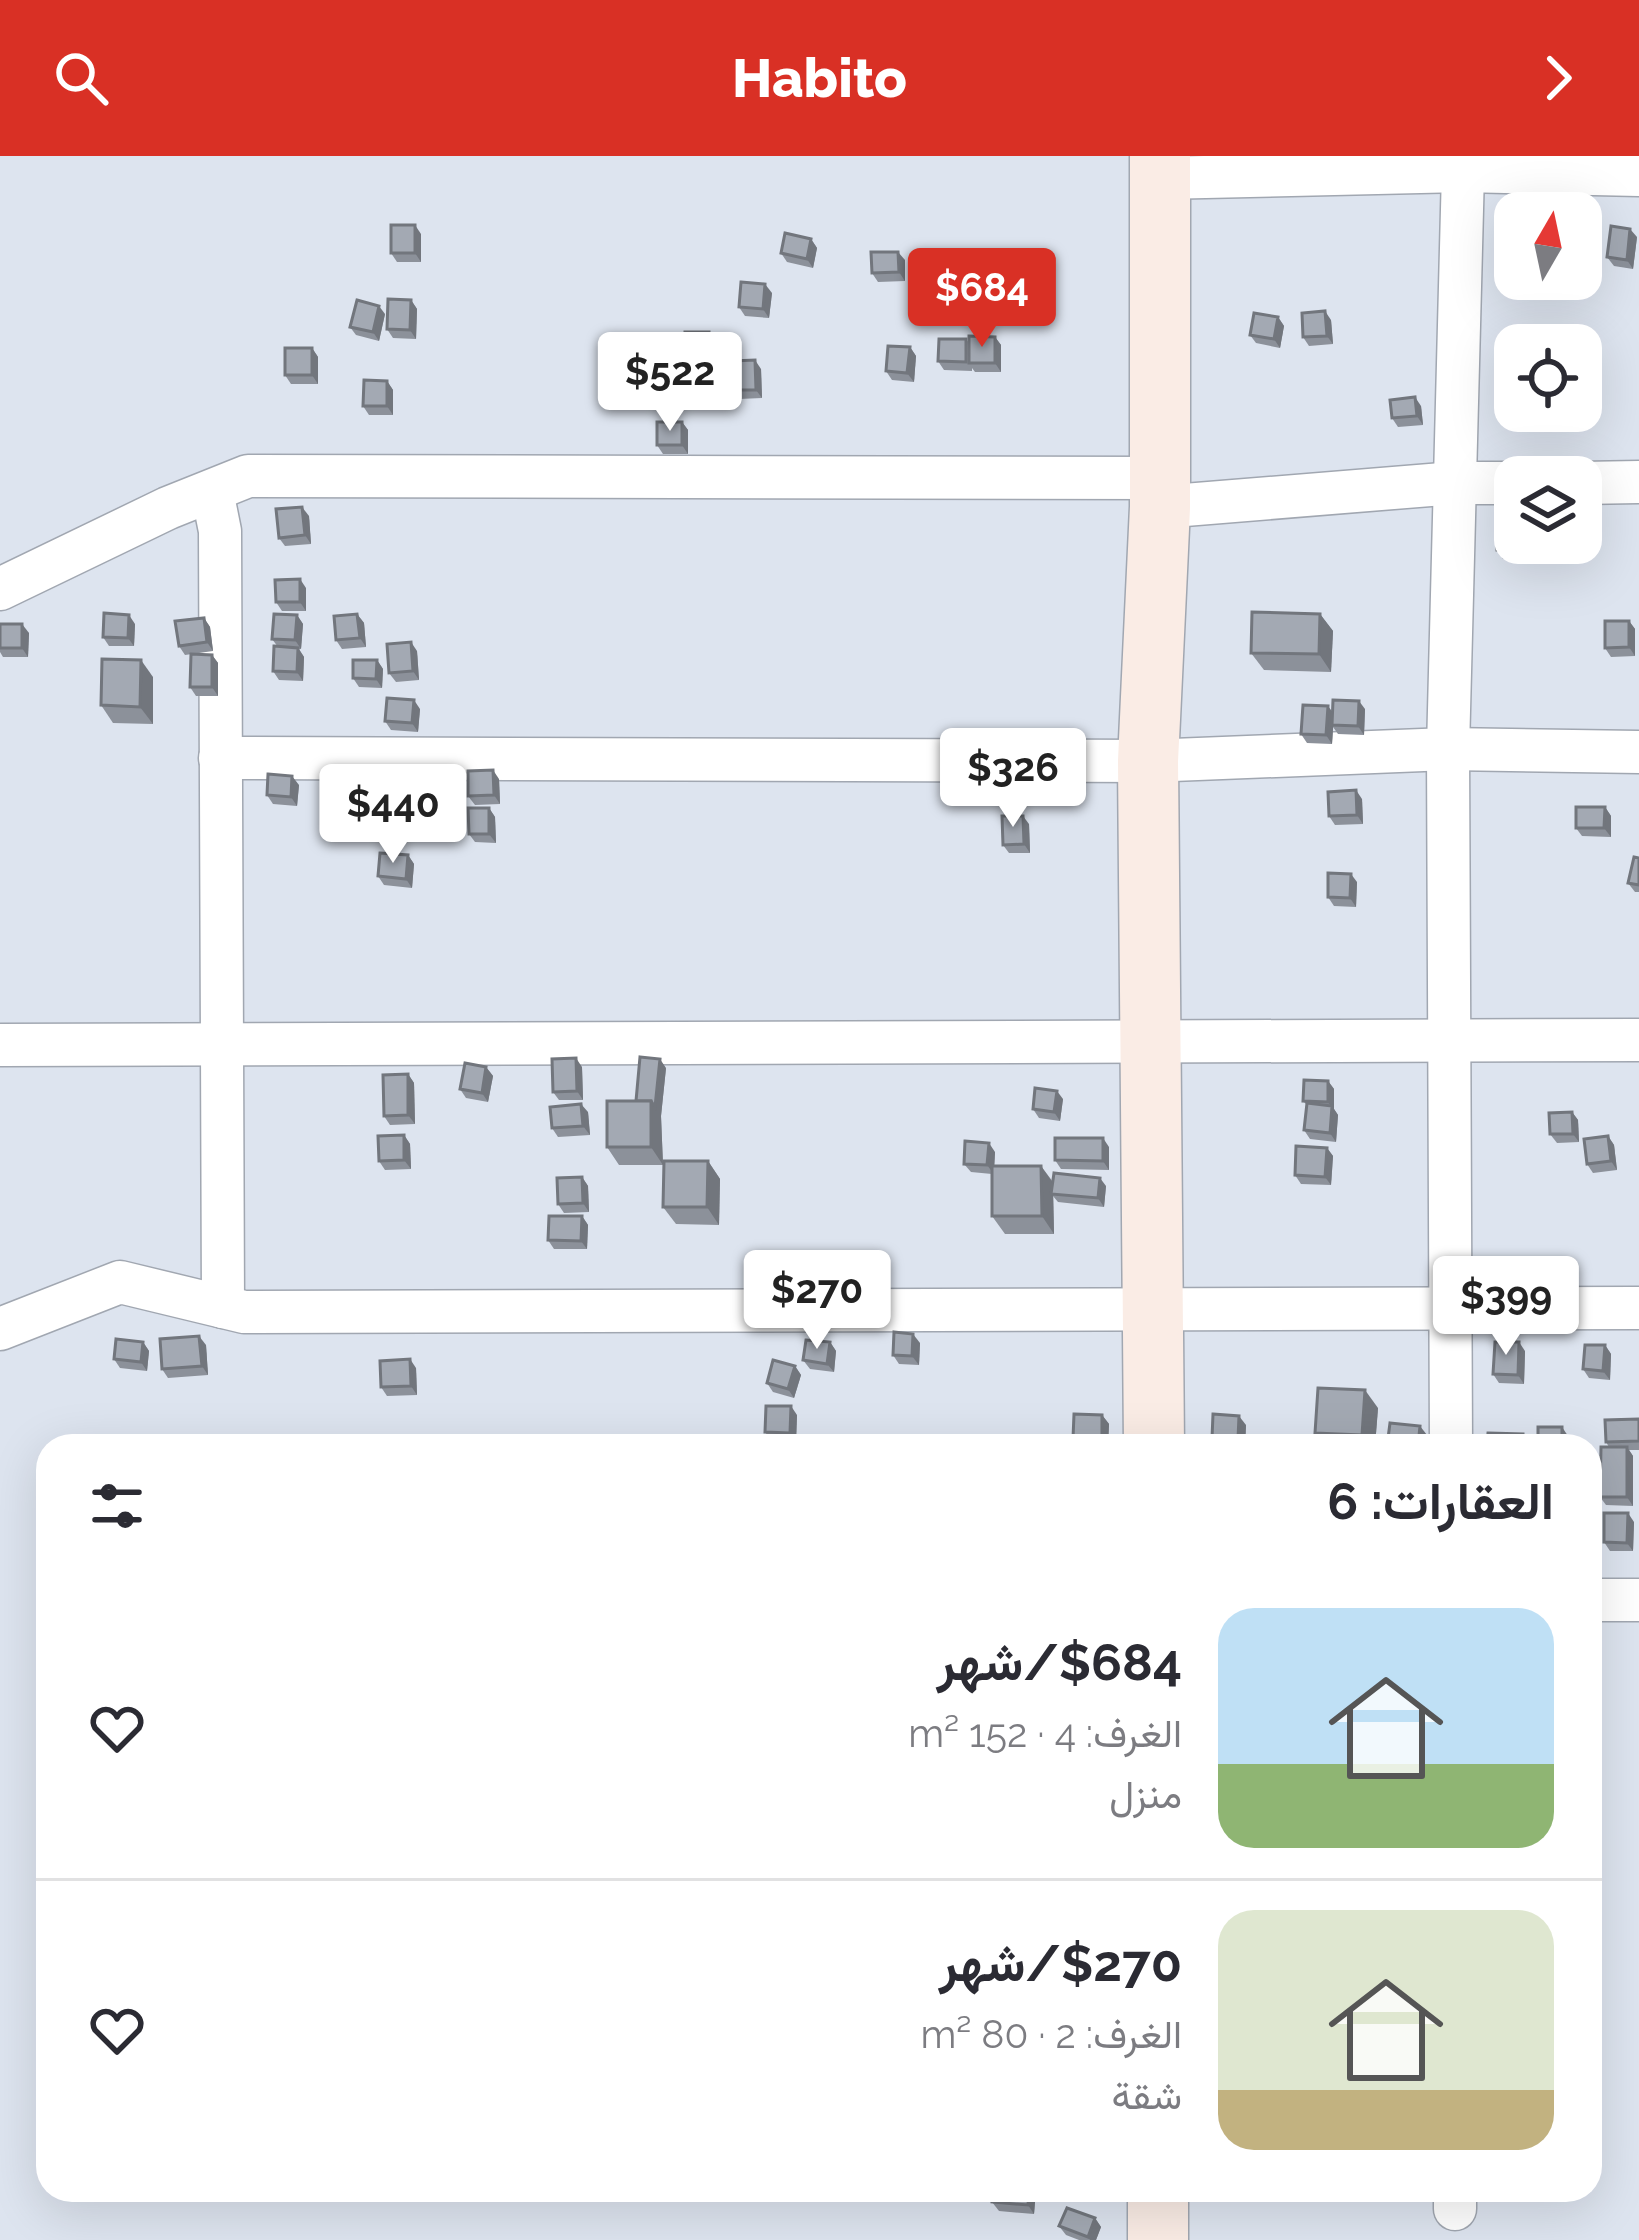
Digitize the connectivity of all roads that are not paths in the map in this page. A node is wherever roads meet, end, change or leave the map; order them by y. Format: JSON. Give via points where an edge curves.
{"nodes":[{"id":1,"x":1160,"y":167,"type":"edge"},
{"id":2,"x":1463,"y":171,"type":"junction"},
{"id":3,"x":1639,"y":176,"type":"edge"},
{"id":4,"x":1639,"y":482,"type":"edge"},
{"id":5,"x":1455,"y":483,"type":"junction"},
{"id":6,"x":1494,"y":483,"type":"edge"},
{"id":7,"x":1602,"y":483,"type":"edge"},
{"id":8,"x":212,"y":490,"type":"junction"},
{"id":9,"x":1160,"y":493,"type":"junction"},
{"id":10,"x":0,"y":589,"type":"edge"},
{"id":11,"x":1448,"y":749,"type":"junction"},
{"id":12,"x":1639,"y":752,"type":"edge"},
{"id":13,"x":220,"y":758,"type":"junction"},
{"id":14,"x":1148,"y":761,"type":"junction"},
{"id":15,"x":1639,"y":1040,"type":"edge"},
{"id":16,"x":1153,"y":1041,"type":"junction"},
{"id":17,"x":1450,"y":1042,"type":"junction"},
{"id":18,"x":0,"y":1045,"type":"edge"},
{"id":19,"x":221,"y":1045,"type":"junction"},
{"id":20,"x":223,"y":1307,"type":"junction"},
{"id":21,"x":1450,"y":1308,"type":"junction"},
{"id":22,"x":1639,"y":1308,"type":"edge"},
{"id":23,"x":1154,"y":1309,"type":"junction"},
{"id":24,"x":0,"y":1329,"type":"edge"},
{"id":25,"x":1154,"y":1434,"type":"edge"},
{"id":26,"x":1451,"y":1434,"type":"edge"},
{"id":27,"x":1602,"y":1600,"type":"edge"},
{"id":28,"x":1639,"y":1600,"type":"edge"},
{"id":29,"x":1158,"y":2202,"type":"edge"},
{"id":30,"x":1158,"y":2240,"type":"edge"}],
"edges":[{"from":1,"to":2,"type":"street"},
{"from":1,"to":9,"type":"main road"},
{"from":2,"to":3,"type":"street"},
{"from":2,"to":5,"type":"street"},
{"from":4,"to":7,"type":"street"},
{"from":5,"to":6,"type":"street"},
{"from":5,"to":9,"type":"street"},
{"from":5,"to":11,"type":"street"},
{"from":8,"to":9,"type":"street","via":[[248,476]]},
{"from":8,"to":10,"type":"street"},
{"from":8,"to":13,"type":"street","via":[[220,531]]},
{"from":9,"to":14,"type":"main road"},
{"from":11,"to":12,"type":"street"},
{"from":11,"to":14,"type":"street"},
{"from":11,"to":17,"type":"street"},
{"from":13,"to":14,"type":"street"},
{"from":13,"to":19,"type":"street"},
{"from":14,"to":16,"type":"main road"},
{"from":15,"to":17,"type":"street"},
{"from":16,"to":17,"type":"street"},
{"from":16,"to":19,"type":"street"},
{"from":16,"to":23,"type":"main road"},
{"from":17,"to":21,"type":"street"},
{"from":18,"to":19,"type":"street"},
{"from":19,"to":20,"type":"street"},
{"from":20,"to":23,"type":"street"},
{"from":20,"to":24,"type":"street","via":[[120,1282]]},
{"from":21,"to":22,"type":"street"},
{"from":21,"to":23,"type":"street"},
{"from":21,"to":26,"type":"street"},
{"from":23,"to":25,"type":"main road"},
{"from":27,"to":28,"type":"street"},
{"from":29,"to":30,"type":"main road"}]}
